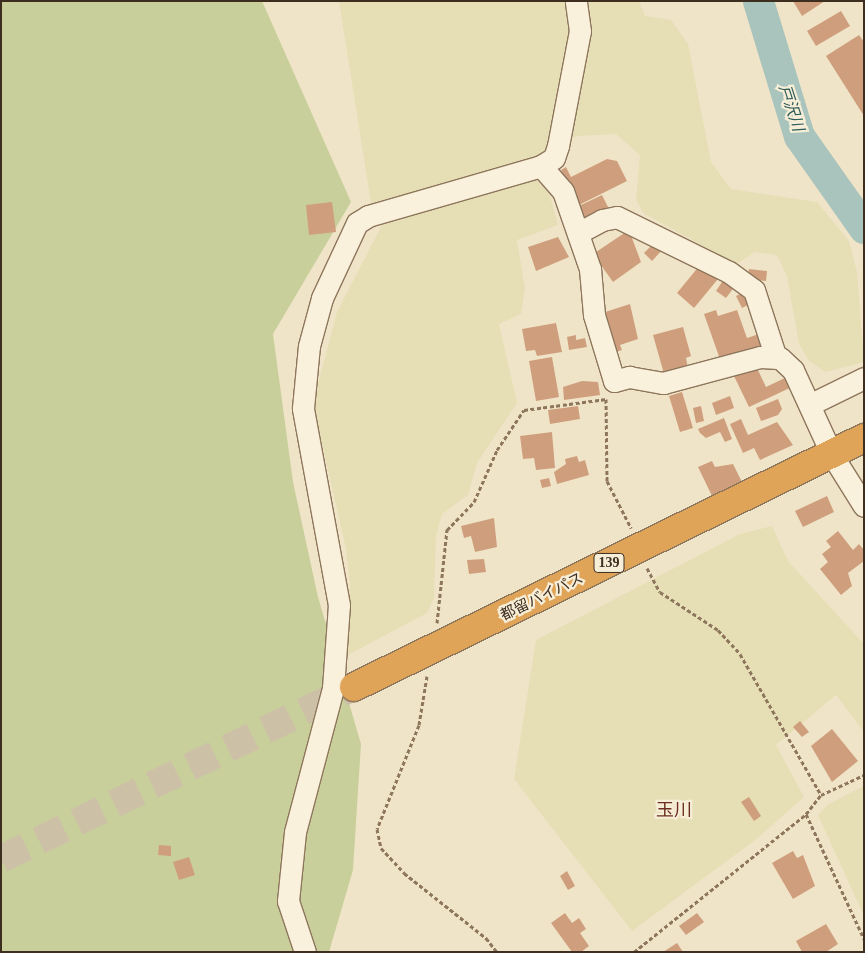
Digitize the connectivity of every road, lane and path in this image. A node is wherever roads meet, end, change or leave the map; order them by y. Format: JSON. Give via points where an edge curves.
{"nodes":[{"id":1,"x":576,"y":1,"type":"edge"},
{"id":2,"x":541,"y":166,"type":"junction"},
{"id":3,"x":578,"y":233,"type":"junction"},
{"id":4,"x":776,"y":358,"type":"junction"},
{"id":5,"x":864,"y":378,"type":"edge"},
{"id":6,"x":606,"y":399,"type":"dead end"},
{"id":7,"x":811,"y":404,"type":"junction"},
{"id":8,"x":864,"y":438,"type":"edge"},
{"id":9,"x":832,"y":455,"type":"junction"},
{"id":10,"x":864,"y":506,"type":"edge"},
{"id":11,"x":641,"y":547,"type":"junction"},
{"id":12,"x":354,"y":687,"type":"tunnel mouth"},
{"id":13,"x":864,"y":775,"type":"edge"},
{"id":14,"x":821,"y":795,"type":"junction"},
{"id":15,"x":806,"y":814,"type":"junction"},
{"id":16,"x":864,"y":939,"type":"edge"},
{"id":17,"x":305,"y":952,"type":"edge"},
{"id":18,"x":634,"y":952,"type":"edge"}],
"edges":[{"from":1,"to":2,"type":"street","via":[[580,31],[558,146],[554,158]]},
{"from":2,"to":3,"type":"street","via":[[563,191]]},
{"from":2,"to":17,"type":"street","via":[[368,216],[357,223],[342,248],[322,298],[309,346],[303,408],[338,605],[333,688],[294,842],[288,901]]},
{"from":3,"to":4,"type":"street","via":[[602,220],[618,217],[729,272],[754,290]]},
{"from":3,"to":4,"type":"street","via":[[614,381],[629,377],[663,383],[760,357]]},
{"from":4,"to":7,"type":"street","via":[[793,370]]},
{"from":5,"to":7,"type":"street"},
{"from":6,"to":11,"type":"path","via":[[607,481]]},
{"from":7,"to":9,"type":"street"},
{"from":8,"to":9,"type":"highway","name":"都留バイパス","number":"139"},
{"from":9,"to":10,"type":"street"},
{"from":9,"to":11,"type":"highway","name":"都留バイパス","number":"139"},
{"from":11,"to":12,"type":"highway","name":"都留バイパス","number":"139"},
{"from":11,"to":14,"type":"path","via":[[660,592],[718,630],[740,654]]},
{"from":13,"to":14,"type":"path"},
{"from":14,"to":15,"type":"path"},
{"from":15,"to":16,"type":"path"},
{"from":15,"to":18,"type":"path"}]}
